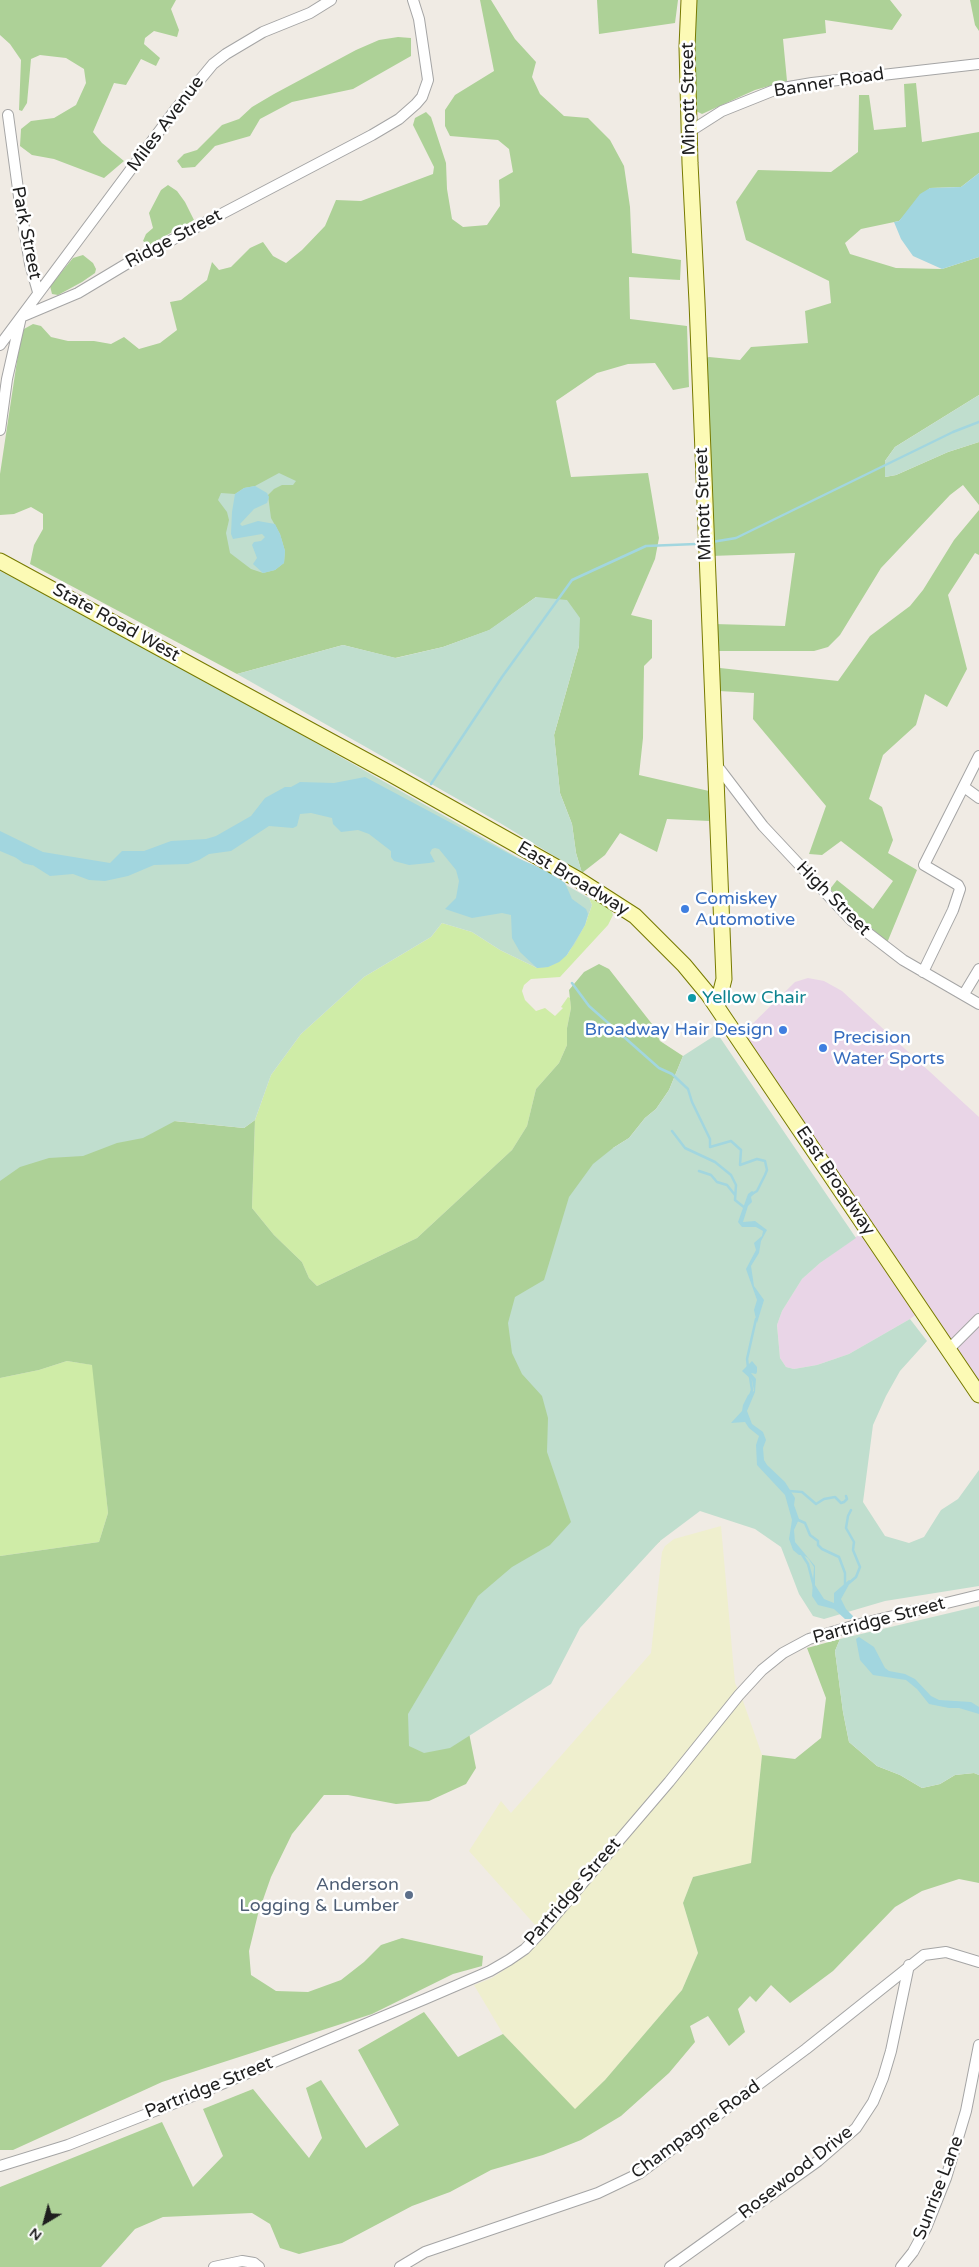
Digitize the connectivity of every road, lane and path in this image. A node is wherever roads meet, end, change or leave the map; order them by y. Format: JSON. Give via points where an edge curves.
{"nodes":[{"id":1,"x":331,"y":0,"type":"edge"},
{"id":2,"x":413,"y":0,"type":"edge"},
{"id":3,"x":689,"y":0,"type":"edge"},
{"id":4,"x":979,"y":64,"type":"edge"},
{"id":5,"x":8,"y":114,"type":"dead end"},
{"id":6,"x":689,"y":132,"type":"junction"},
{"id":7,"x":38,"y":292,"type":"junction"},
{"id":8,"x":21,"y":317,"type":"junction"},
{"id":9,"x":0,"y":345,"type":"edge"},
{"id":10,"x":0,"y":430,"type":"edge"},
{"id":11,"x":0,"y":561,"type":"edge"},
{"id":12,"x":231,"y":687,"type":"joint"},
{"id":13,"x":979,"y":756,"type":"edge"},
{"id":14,"x":714,"y":761,"type":"junction"},
{"id":15,"x":964,"y":787,"type":"junction"},
{"id":16,"x":979,"y":798,"type":"edge"},
{"id":17,"x":979,"y":969,"type":"edge"},
{"id":18,"x":922,"y":972,"type":"junction"},
{"id":19,"x":964,"y":994,"type":"junction"},
{"id":20,"x":979,"y":1004,"type":"edge"},
{"id":21,"x":717,"y":1007,"type":"junction"},
{"id":22,"x":979,"y":1319,"type":"edge"},
{"id":23,"x":948,"y":1350,"type":"junction"},
{"id":24,"x":979,"y":1395,"type":"edge"},
{"id":25,"x":979,"y":1595,"type":"edge"},
{"id":26,"x":979,"y":1962,"type":"edge"},
{"id":27,"x":909,"y":1965,"type":"junction"},
{"id":28,"x":979,"y":2045,"type":"edge"},
{"id":29,"x":0,"y":2166,"type":"edge"},
{"id":30,"x":214,"y":2267,"type":"edge"},
{"id":31,"x":259,"y":2267,"type":"edge"},
{"id":32,"x":400,"y":2267,"type":"edge"},
{"id":33,"x":670,"y":2267,"type":"edge"},
{"id":34,"x":901,"y":2267,"type":"edge"}],
"edges":[{"from":1,"to":7,"type":"street","name":"Miles Avenue","via":[[310,13],[263,32],[213,64]]},
{"from":2,"to":8,"type":"street","name":"Ridge Street","via":[[428,80],[422,97],[410,110],[386,128],[136,259],[78,293]]},
{"from":3,"to":6,"type":"main road","name":"Minott Street"},
{"from":4,"to":6,"type":"street","name":"Banner Road","via":[[777,89],[722,111]]},
{"from":5,"to":7,"type":"street","name":"Park Street","via":[[30,264]]},
{"from":6,"to":14,"type":"main road","name":"Minott Street"},
{"from":7,"to":8,"type":"street","name":"Miles Avenue"},
{"from":8,"to":9,"type":"street","name":"Miles Avenue"},
{"from":8,"to":10,"type":"street","via":[[7,378]]},
{"from":11,"to":12,"type":"main road","name":"State Road West"},
{"from":12,"to":21,"type":"main road","name":"East Broadway","via":[[612,899],[658,937]]},
{"from":13,"to":15,"type":"street"},
{"from":14,"to":18,"type":"street","name":"High Street","via":[[763,826],[833,903],[874,940]]},
{"from":14,"to":21,"type":"main road","name":"Minott Street","via":[[724,979]]},
{"from":15,"to":16,"type":"street"},
{"from":15,"to":18,"type":"street","via":[[924,865],[960,889]]},
{"from":17,"to":19,"type":"street"},
{"from":18,"to":19,"type":"street","name":"High Street"},
{"from":19,"to":20,"type":"street","name":"High Street"},
{"from":21,"to":23,"type":"main road","name":"East Broadway"},
{"from":22,"to":23,"type":"street"},
{"from":23,"to":24,"type":"main road","name":"East Broadway"},
{"from":25,"to":29,"type":"street","name":"Partridge Street","via":[[810,1639],[762,1670],[540,1933],[509,1960],[490,1971],[198,2094],[68,2145]]},
{"from":26,"to":27,"type":"street","name":"Champagne Road","via":[[937,1952],[924,1955]]},
{"from":27,"to":32,"type":"street","name":"Champagne Road","via":[[806,2049],[640,2173],[598,2192],[425,2252]]},
{"from":27,"to":33,"type":"street","name":"Rosewood Drive","via":[[883,2078],[873,2102],[856,2128],[818,2160]]},
{"from":28,"to":34,"type":"street","name":"Sunrise Lane","via":[[966,2111],[946,2178],[926,2228]]},
{"from":30,"to":31,"type":"street","via":[[242,2261]]}]}
